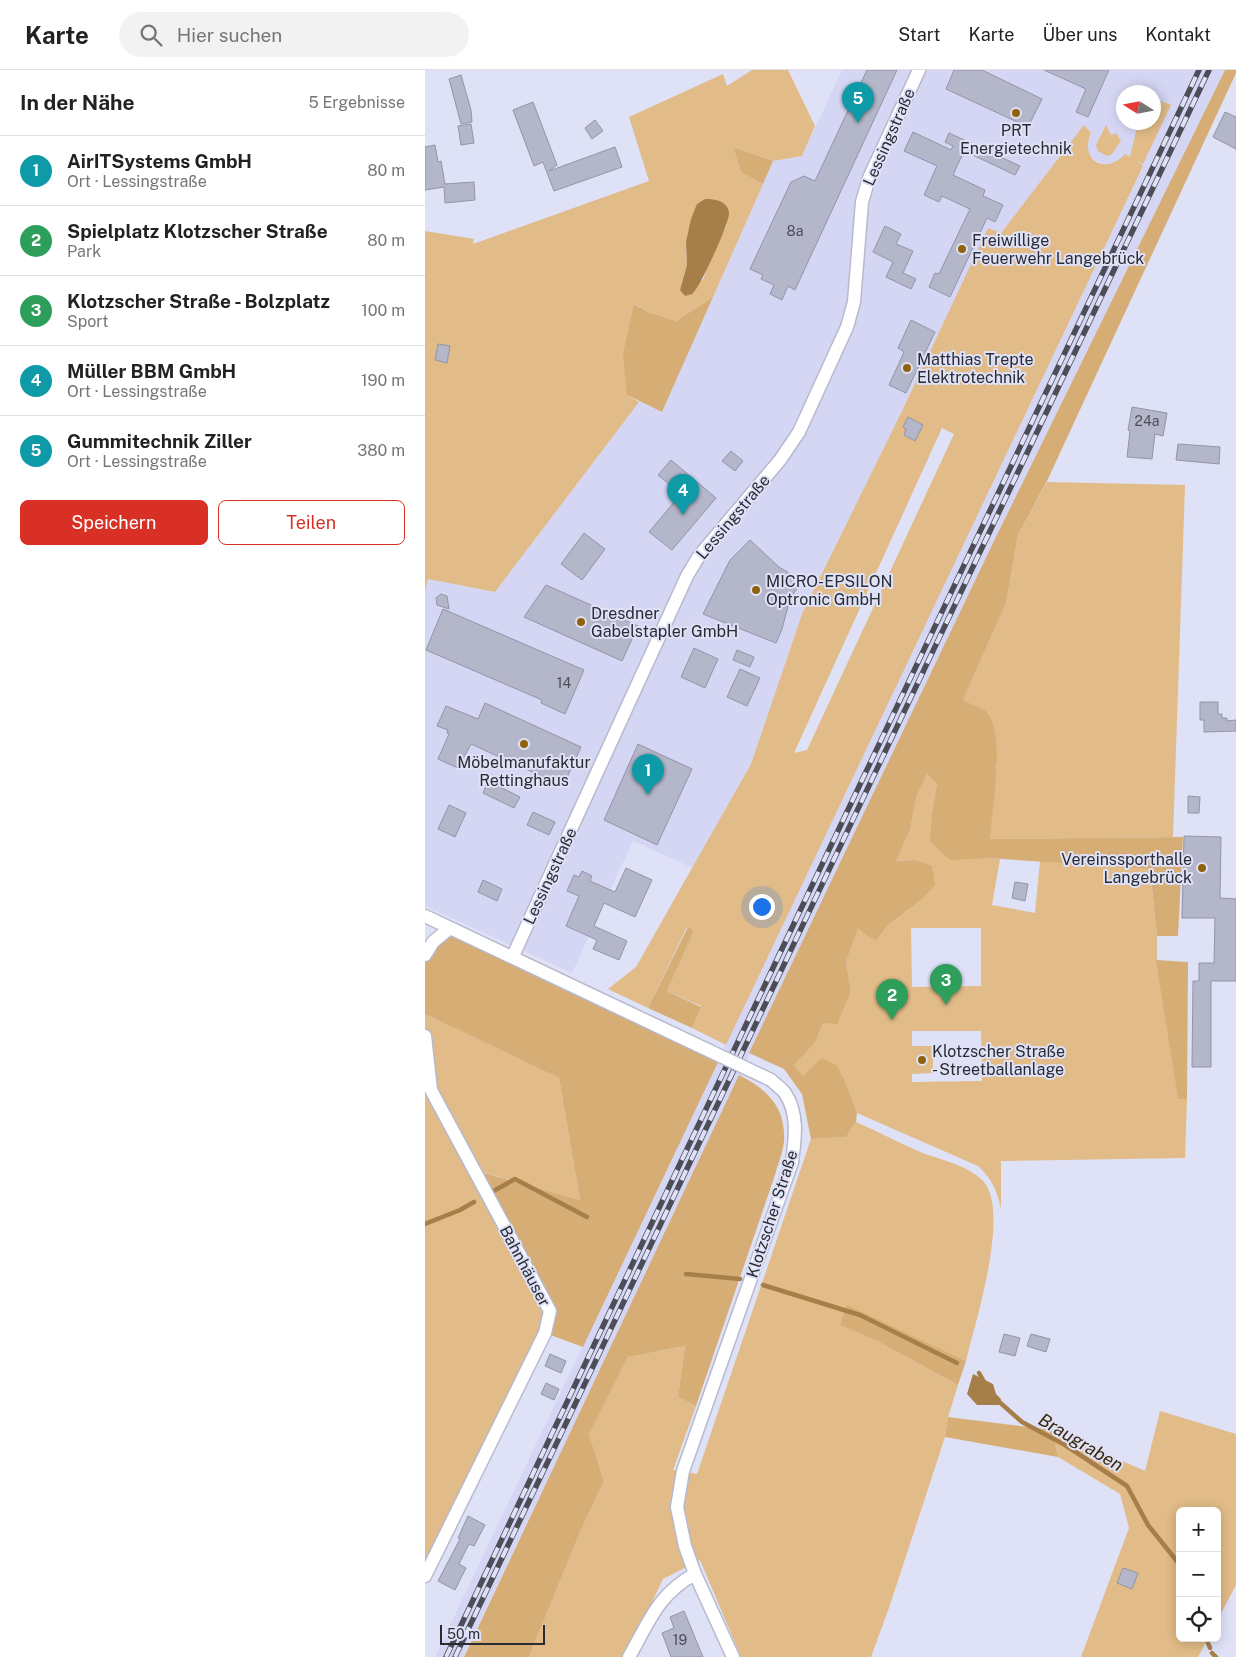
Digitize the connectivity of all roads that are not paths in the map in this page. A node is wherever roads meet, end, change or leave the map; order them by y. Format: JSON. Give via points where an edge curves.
{"nodes":[{"id":1,"x":919,"y":70,"type":"edge"},
{"id":2,"x":425,"y":916,"type":"edge"},
{"id":3,"x":450,"y":928,"type":"junction"},
{"id":4,"x":425,"y":955,"type":"edge"},
{"id":5,"x":513,"y":956,"type":"junction"},
{"id":6,"x":425,"y":1036,"type":"edge"},
{"id":7,"x":695,"y":1574,"type":"junction"},
{"id":8,"x":425,"y":1576,"type":"edge"},
{"id":9,"x":629,"y":1657,"type":"edge"},
{"id":10,"x":733,"y":1657,"type":"edge"}],
"edges":[{"from":1,"to":5,"type":"street","name":"Lessingstraße","via":[[869,178],[862,202],[854,302],[847,327],[799,432],[781,460],[699,556],[687,576]]},
{"from":2,"to":3,"type":"street","name":"Klotzscher Straße"},
{"from":3,"to":4,"type":"street","via":[[433,942]]},
{"from":3,"to":5,"type":"street","name":"Klotzscher Straße"},
{"from":5,"to":7,"type":"street","name":"Klotzscher Straße","bridge":true,"via":[[771,1080],[785,1093],[794,1113],[792,1162],[683,1471],[677,1507]]},
{"from":6,"to":8,"type":"street","name":"Bahnhäuser","via":[[431,1090],[550,1312],[545,1333]]},
{"from":7,"to":9,"type":"street","via":[[659,1602]]},
{"from":7,"to":10,"type":"street","name":"Klotzscher Straße"}]}
